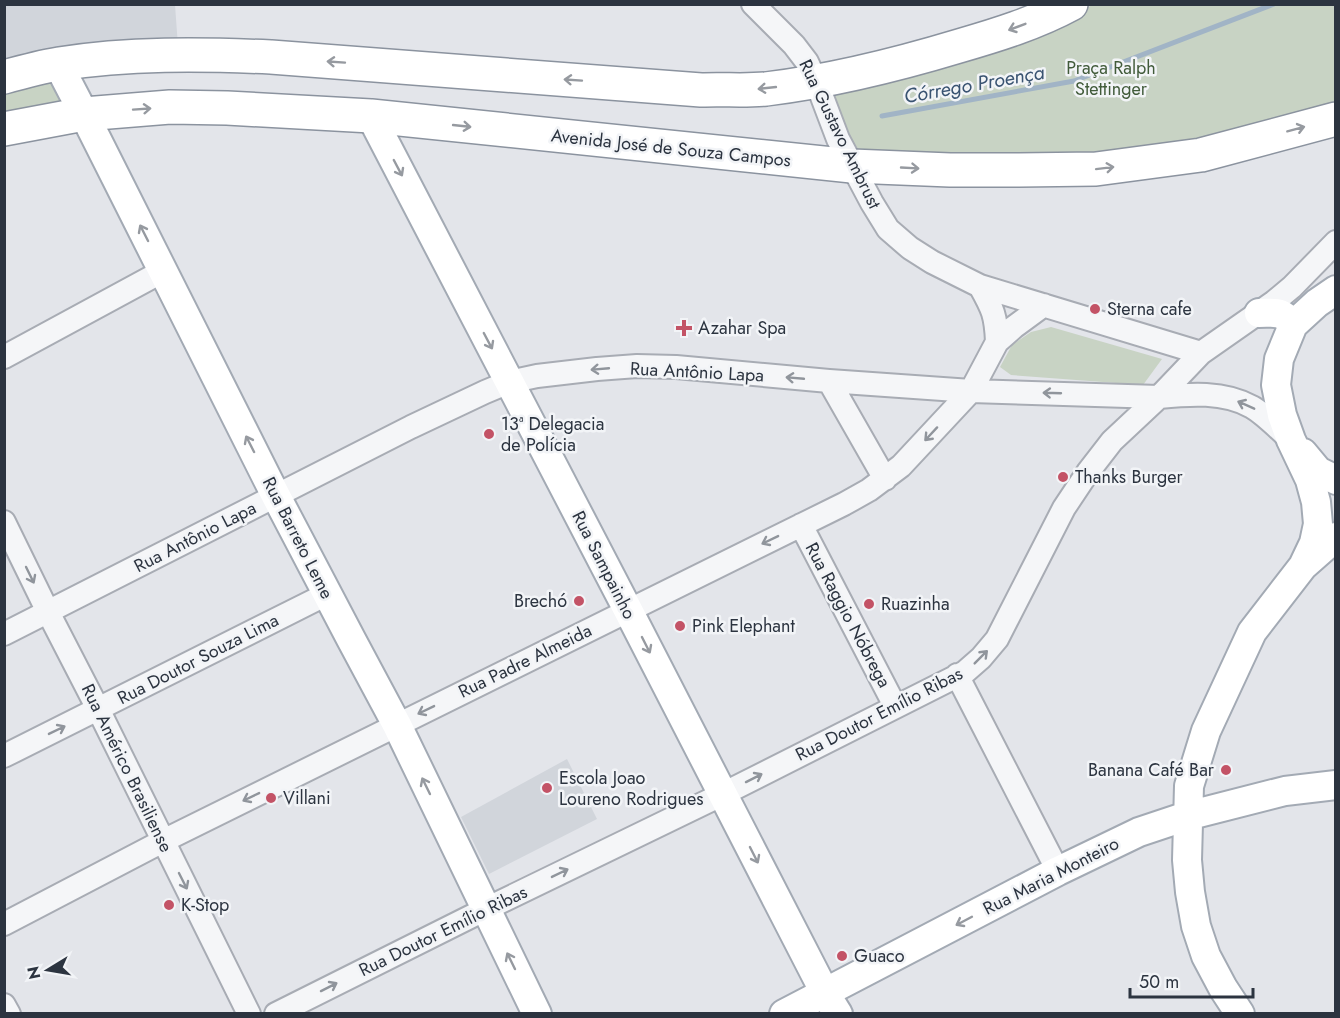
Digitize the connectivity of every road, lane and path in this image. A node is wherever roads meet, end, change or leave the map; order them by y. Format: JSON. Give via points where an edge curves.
{"nodes":[{"id":1,"x":753,"y":4,"type":"edge"},
{"id":2,"x":1071,"y":4,"type":"edge"},
{"id":3,"x":57,"y":64,"type":"junction"},
{"id":4,"x":509,"y":75,"type":"junction"},
{"id":5,"x":4,"y":76,"type":"edge"},
{"id":6,"x":816,"y":81,"type":"junction"},
{"id":7,"x":84,"y":114,"type":"junction"},
{"id":8,"x":371,"y":116,"type":"junction"},
{"id":9,"x":1335,"y":119,"type":"edge"},
{"id":10,"x":4,"y":129,"type":"edge"},
{"id":11,"x":852,"y":166,"type":"junction"},
{"id":12,"x":1335,"y":242,"type":"edge"},
{"id":13,"x":163,"y":271,"type":"junction"},
{"id":14,"x":980,"y":286,"type":"junction"},
{"id":15,"x":1335,"y":290,"type":"edge"},
{"id":16,"x":1044,"y":305,"type":"junction"},
{"id":17,"x":1259,"y":314,"type":"junction"},
{"id":18,"x":1293,"y":325,"type":"junction"},
{"id":19,"x":997,"y":342,"type":"junction"},
{"id":20,"x":1201,"y":353,"type":"junction"},
{"id":21,"x":4,"y":357,"type":"edge"},
{"id":22,"x":829,"y":381,"type":"junction"},
{"id":23,"x":509,"y":382,"type":"junction"},
{"id":24,"x":971,"y":391,"type":"junction"},
{"id":25,"x":1159,"y":397,"type":"junction"},
{"id":26,"x":1291,"y":440,"type":"junction"},
{"id":27,"x":885,"y":479,"type":"junction"},
{"id":28,"x":1335,"y":480,"type":"edge"},
{"id":29,"x":276,"y":496,"type":"junction"},
{"id":30,"x":4,"y":522,"type":"edge"},
{"id":31,"x":801,"y":525,"type":"junction"},
{"id":32,"x":1335,"y":537,"type":"edge"},
{"id":33,"x":1303,"y":566,"type":"junction"},
{"id":34,"x":327,"y":594,"type":"junction"},
{"id":35,"x":628,"y":610,"type":"junction"},
{"id":36,"x":48,"y":612,"type":"junction"},
{"id":37,"x":4,"y":634,"type":"edge"},
{"id":38,"x":957,"y":675,"type":"junction"},
{"id":39,"x":895,"y":706,"type":"junction"},
{"id":40,"x":98,"y":709,"type":"junction"},
{"id":41,"x":397,"y":725,"type":"junction"},
{"id":42,"x":4,"y":756,"type":"edge"},
{"id":43,"x":1335,"y":785,"type":"edge"},
{"id":44,"x":723,"y":794,"type":"junction"},
{"id":45,"x":1187,"y":816,"type":"junction"},
{"id":46,"x":163,"y":841,"type":"junction"},
{"id":47,"x":1058,"y":871,"type":"junction"},
{"id":48,"x":486,"y":909,"type":"junction"},
{"id":49,"x":4,"y":924,"type":"edge"},
{"id":50,"x":831,"y":1004,"type":"edge"},
{"id":51,"x":4,"y":1005,"type":"edge"},
{"id":52,"x":9,"y":1014,"type":"edge"},
{"id":53,"x":249,"y":1014,"type":"edge"},
{"id":54,"x":276,"y":1014,"type":"edge"},
{"id":55,"x":537,"y":1014,"type":"edge"},
{"id":56,"x":784,"y":1014,"type":"edge"},
{"id":57,"x":1240,"y":1014,"type":"edge"}],
"edges":[{"from":1,"to":6,"type":"street","name":"Rua Gustavo Ambrust","via":[[795,45]]},
{"from":2,"to":6,"type":"highway","one_way":true,"via":[[993,36],[921,58]]},
{"from":4,"to":3,"type":"highway","one_way":true,"via":[[203,54]]},
{"from":3,"to":5,"type":"highway"},
{"from":3,"to":7,"type":"main road","name":"Rua Barreto Leme"},
{"from":6,"to":4,"type":"highway","one_way":true,"via":[[765,89],[701,90]]},
{"from":4,"to":8,"type":"highway","via":[[377,80],[365,90]]},
{"from":6,"to":11,"type":"street","name":"Rua Gustavo Ambrust"},
{"from":7,"to":8,"type":"highway","name":"Avenida José de Souza Campos","one_way":true,"via":[[170,107]]},
{"from":7,"to":10,"type":"highway","name":"Avenida José de Souza Campos"},
{"from":13,"to":7,"type":"main road","name":"Rua Barreto Leme","one_way":true},
{"from":8,"to":11,"type":"highway","name":"Avenida José de Souza Campos","one_way":true},
{"from":8,"to":23,"type":"main road","name":"Rua Sampainho","one_way":true},
{"from":11,"to":9,"type":"highway","name":"Avenida José de Souza Campos","one_way":true,"via":[[1096,169],[1201,155]]},
{"from":11,"to":14,"type":"street","name":"Rua Gustavo Ambrust","via":[[888,229],[932,262]]},
{"from":12,"to":17,"type":"street","name":"Rua Doutor Emílio Ribas","via":[[1292,287]]},
{"from":13,"to":21,"type":"street"},
{"from":29,"to":13,"type":"main road","name":"Rua Barreto Leme","one_way":true},
{"from":14,"to":16,"type":"street","name":"Rua Gustavo Ambrust"},
{"from":14,"to":19,"type":"street","via":[[996,321]]},
{"from":15,"to":18,"type":"main road"},
{"from":16,"to":19,"type":"street"},
{"from":16,"to":20,"type":"street","name":"Rua Gustavo Ambrust"},
{"from":17,"to":18,"type":"main road","via":[[1279,312]]},
{"from":17,"to":20,"type":"street","name":"Rua Doutor Emílio Ribas"},
{"from":18,"to":26,"type":"main road","via":[[1279,359],[1276,385]]},
{"from":19,"to":24,"type":"street","name":"Rua Padre Almeida"},
{"from":20,"to":25,"type":"street","name":"Rua Doutor Emílio Ribas"},
{"from":22,"to":23,"type":"street","name":"Rua Antônio Lapa","one_way":true,"via":[[637,366]]},
{"from":22,"to":24,"type":"street","name":"Rua Antônio Lapa"},
{"from":22,"to":27,"type":"street"},
{"from":23,"to":29,"type":"street","name":"Rua Antônio Lapa"},
{"from":23,"to":35,"type":"main road","name":"Rua Sampainho"},
{"from":25,"to":24,"type":"street","name":"Rua Antônio Lapa","one_way":true},
{"from":24,"to":27,"type":"street","name":"Rua Padre Almeida","one_way":true},
{"from":26,"to":25,"type":"street","name":"Rua Antônio Lapa","one_way":true,"via":[[1253,407],[1231,399],[1181,394]]},
{"from":38,"to":25,"type":"street","name":"Rua Doutor Emílio Ribas","one_way":true,"via":[[981,658],[997,639],[1064,508],[1088,472],[1112,441]]},
{"from":26,"to":28,"type":"main road","via":[[1318,471]]},
{"from":26,"to":33,"type":"main road","via":[[1316,502],[1318,524]]},
{"from":27,"to":31,"type":"street","name":"Rua Padre Almeida"},
{"from":29,"to":34,"type":"main road","name":"Rua Barreto Leme"},
{"from":29,"to":36,"type":"street","name":"Rua Antônio Lapa"},
{"from":30,"to":36,"type":"street","name":"Rua Américo Brasiliense","one_way":true},
{"from":31,"to":35,"type":"street","name":"Rua Padre Almeida","one_way":true},
{"from":31,"to":39,"type":"street","name":"Rua Raggio Nóbrega"},
{"from":32,"to":33,"type":"main road"},
{"from":33,"to":45,"type":"main road","via":[[1252,632],[1200,748],[1189,786]]},
{"from":34,"to":40,"type":"street","name":"Rua Doutor Souza Lima"},
{"from":34,"to":41,"type":"main road","name":"Rua Barreto Leme"},
{"from":35,"to":41,"type":"street","name":"Rua Padre Almeida","one_way":true},
{"from":35,"to":44,"type":"main road","name":"Rua Sampainho","one_way":true},
{"from":36,"to":37,"type":"street","name":"Rua Antônio Lapa"},
{"from":36,"to":40,"type":"street","name":"Rua Américo Brasiliense"},
{"from":38,"to":39,"type":"street","name":"Rua Doutor Emílio Ribas"},
{"from":38,"to":47,"type":"street"},
{"from":44,"to":39,"type":"street","name":"Rua Doutor Emílio Ribas","one_way":true},
{"from":42,"to":40,"type":"street","name":"Rua Doutor Souza Lima","one_way":true},
{"from":40,"to":46,"type":"street","name":"Rua Américo Brasiliense"},
{"from":41,"to":46,"type":"street","name":"Rua Padre Almeida","one_way":true},
{"from":48,"to":41,"type":"main road","name":"Rua Barreto Leme","one_way":true},
{"from":43,"to":45,"type":"main road","name":"Rua Maria Monteiro","via":[[1285,791]]},
{"from":48,"to":44,"type":"street","name":"Rua Doutor Emílio Ribas","one_way":true},
{"from":44,"to":50,"type":"main road","name":"Rua Sampainho","one_way":true},
{"from":45,"to":47,"type":"main road","name":"Rua Maria Monteiro","via":[[1139,832]]},
{"from":45,"to":57,"type":"main road","via":[[1187,860],[1196,926],[1206,956]]},
{"from":46,"to":49,"type":"street","name":"Rua Padre Almeida"},
{"from":46,"to":53,"type":"street","name":"Rua Américo Brasiliense","one_way":true},
{"from":47,"to":50,"type":"main road","name":"Rua Maria Monteiro","one_way":true},
{"from":54,"to":48,"type":"street","name":"Rua Doutor Emílio Ribas","one_way":true},
{"from":55,"to":48,"type":"main road","name":"Rua Barreto Leme","one_way":true},
{"from":50,"to":56,"type":"main road","name":"Rua Maria Monteiro"},
{"from":51,"to":52,"type":"street"}]}
